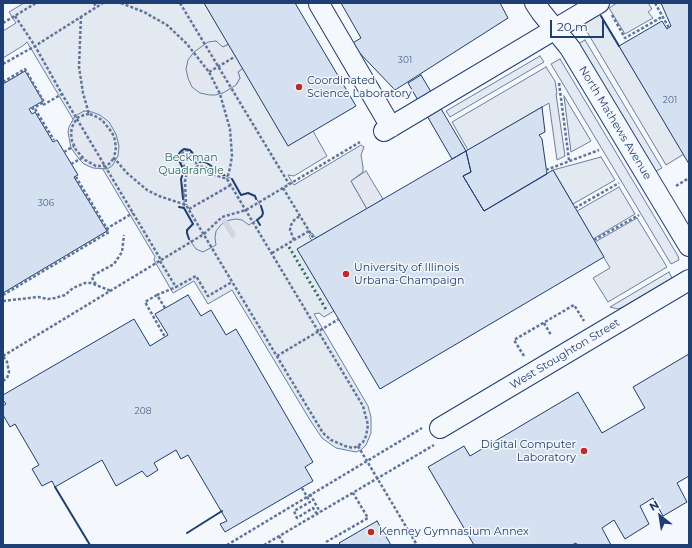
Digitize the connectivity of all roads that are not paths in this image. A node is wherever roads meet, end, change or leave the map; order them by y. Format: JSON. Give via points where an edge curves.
{"nodes":[{"id":1,"x":535,"y":3,"type":"edge"},
{"id":2,"x":319,"y":4,"type":"edge"},
{"id":3,"x":604,"y":6,"type":"edge"},
{"id":4,"x":555,"y":30,"type":"junction"},
{"id":5,"x":689,"y":246,"type":"edge"},
{"id":6,"x":689,"y":280,"type":"edge"},
{"id":7,"x":439,"y":435,"type":"road end"}],
"edges":[{"from":1,"to":4,"type":"street","name":"North Mathews Avenue"},
{"from":2,"to":4,"type":"street","via":[[388,129]]},
{"from":3,"to":4,"type":"street"},
{"from":4,"to":5,"type":"street","name":"North Mathews Avenue","via":[[573,53]]},
{"from":6,"to":7,"type":"street","name":"West Stoughton Street","via":[[534,373]]}]}
